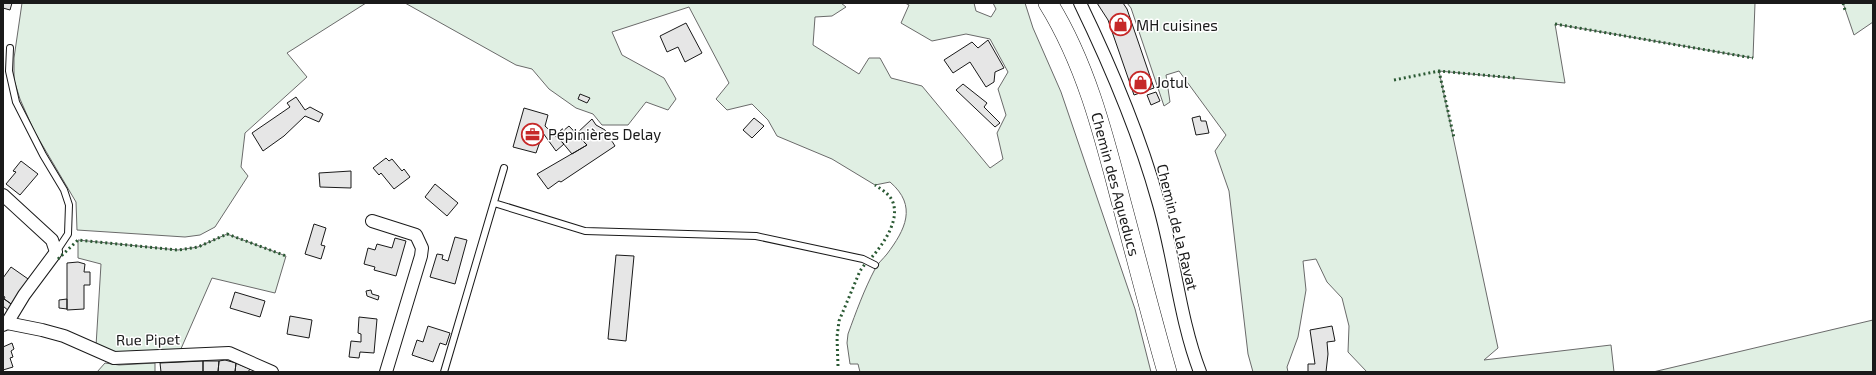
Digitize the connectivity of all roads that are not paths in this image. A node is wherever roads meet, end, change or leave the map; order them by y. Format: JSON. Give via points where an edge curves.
{"nodes":[{"id":1,"x":1048,"y":3,"type":"edge"},
{"id":2,"x":1080,"y":3,"type":"edge"},
{"id":3,"x":10,"y":48,"type":"dead end"},
{"id":4,"x":504,"y":168,"type":"dead end"},
{"id":5,"x":3,"y":195,"type":"edge"},
{"id":6,"x":494,"y":203,"type":"junction"},
{"id":7,"x":372,"y":221,"type":"dead end"},
{"id":8,"x":56,"y":252,"type":"junction"},
{"id":9,"x":875,"y":265,"type":"dead end"},
{"id":10,"x":5,"y":324,"type":"edge"},
{"id":11,"x":1157,"y":337,"type":"junction"},
{"id":12,"x":272,"y":372,"type":"edge"},
{"id":13,"x":386,"y":372,"type":"edge"},
{"id":14,"x":444,"y":372,"type":"edge"},
{"id":15,"x":1159,"y":372,"type":"edge"},
{"id":16,"x":1166,"y":372,"type":"edge"},
{"id":17,"x":1200,"y":372,"type":"edge"}],
"edges":[{"from":1,"to":11,"type":"main road","name":"Chemin des Aqueducs","via":[[1060,22],[1088,86],[1114,173]]},
{"from":2,"to":17,"type":"street","name":"Chemin de la Ravat","via":[[1136,131],[1159,202],[1184,324]]},
{"from":3,"to":8,"type":"lane","via":[[9,70],[16,102],[64,190],[68,205],[68,234]]},
{"from":4,"to":6,"type":"lane"},
{"from":5,"to":8,"type":"street","via":[[52,240]]},
{"from":6,"to":9,"type":"lane","via":[[585,231],[756,236],[850,256]]},
{"from":6,"to":14,"type":"lane"},
{"from":7,"to":13,"type":"street","via":[[416,235],[422,248]]},
{"from":8,"to":10,"type":"street"},
{"from":10,"to":12,"type":"street","name":"Rue Pipet","via":[[64,336],[114,358],[229,353]]},
{"from":11,"to":15,"type":"street"},
{"from":11,"to":16,"type":"main road","name":"Chemin des Aqueducs"}]}
